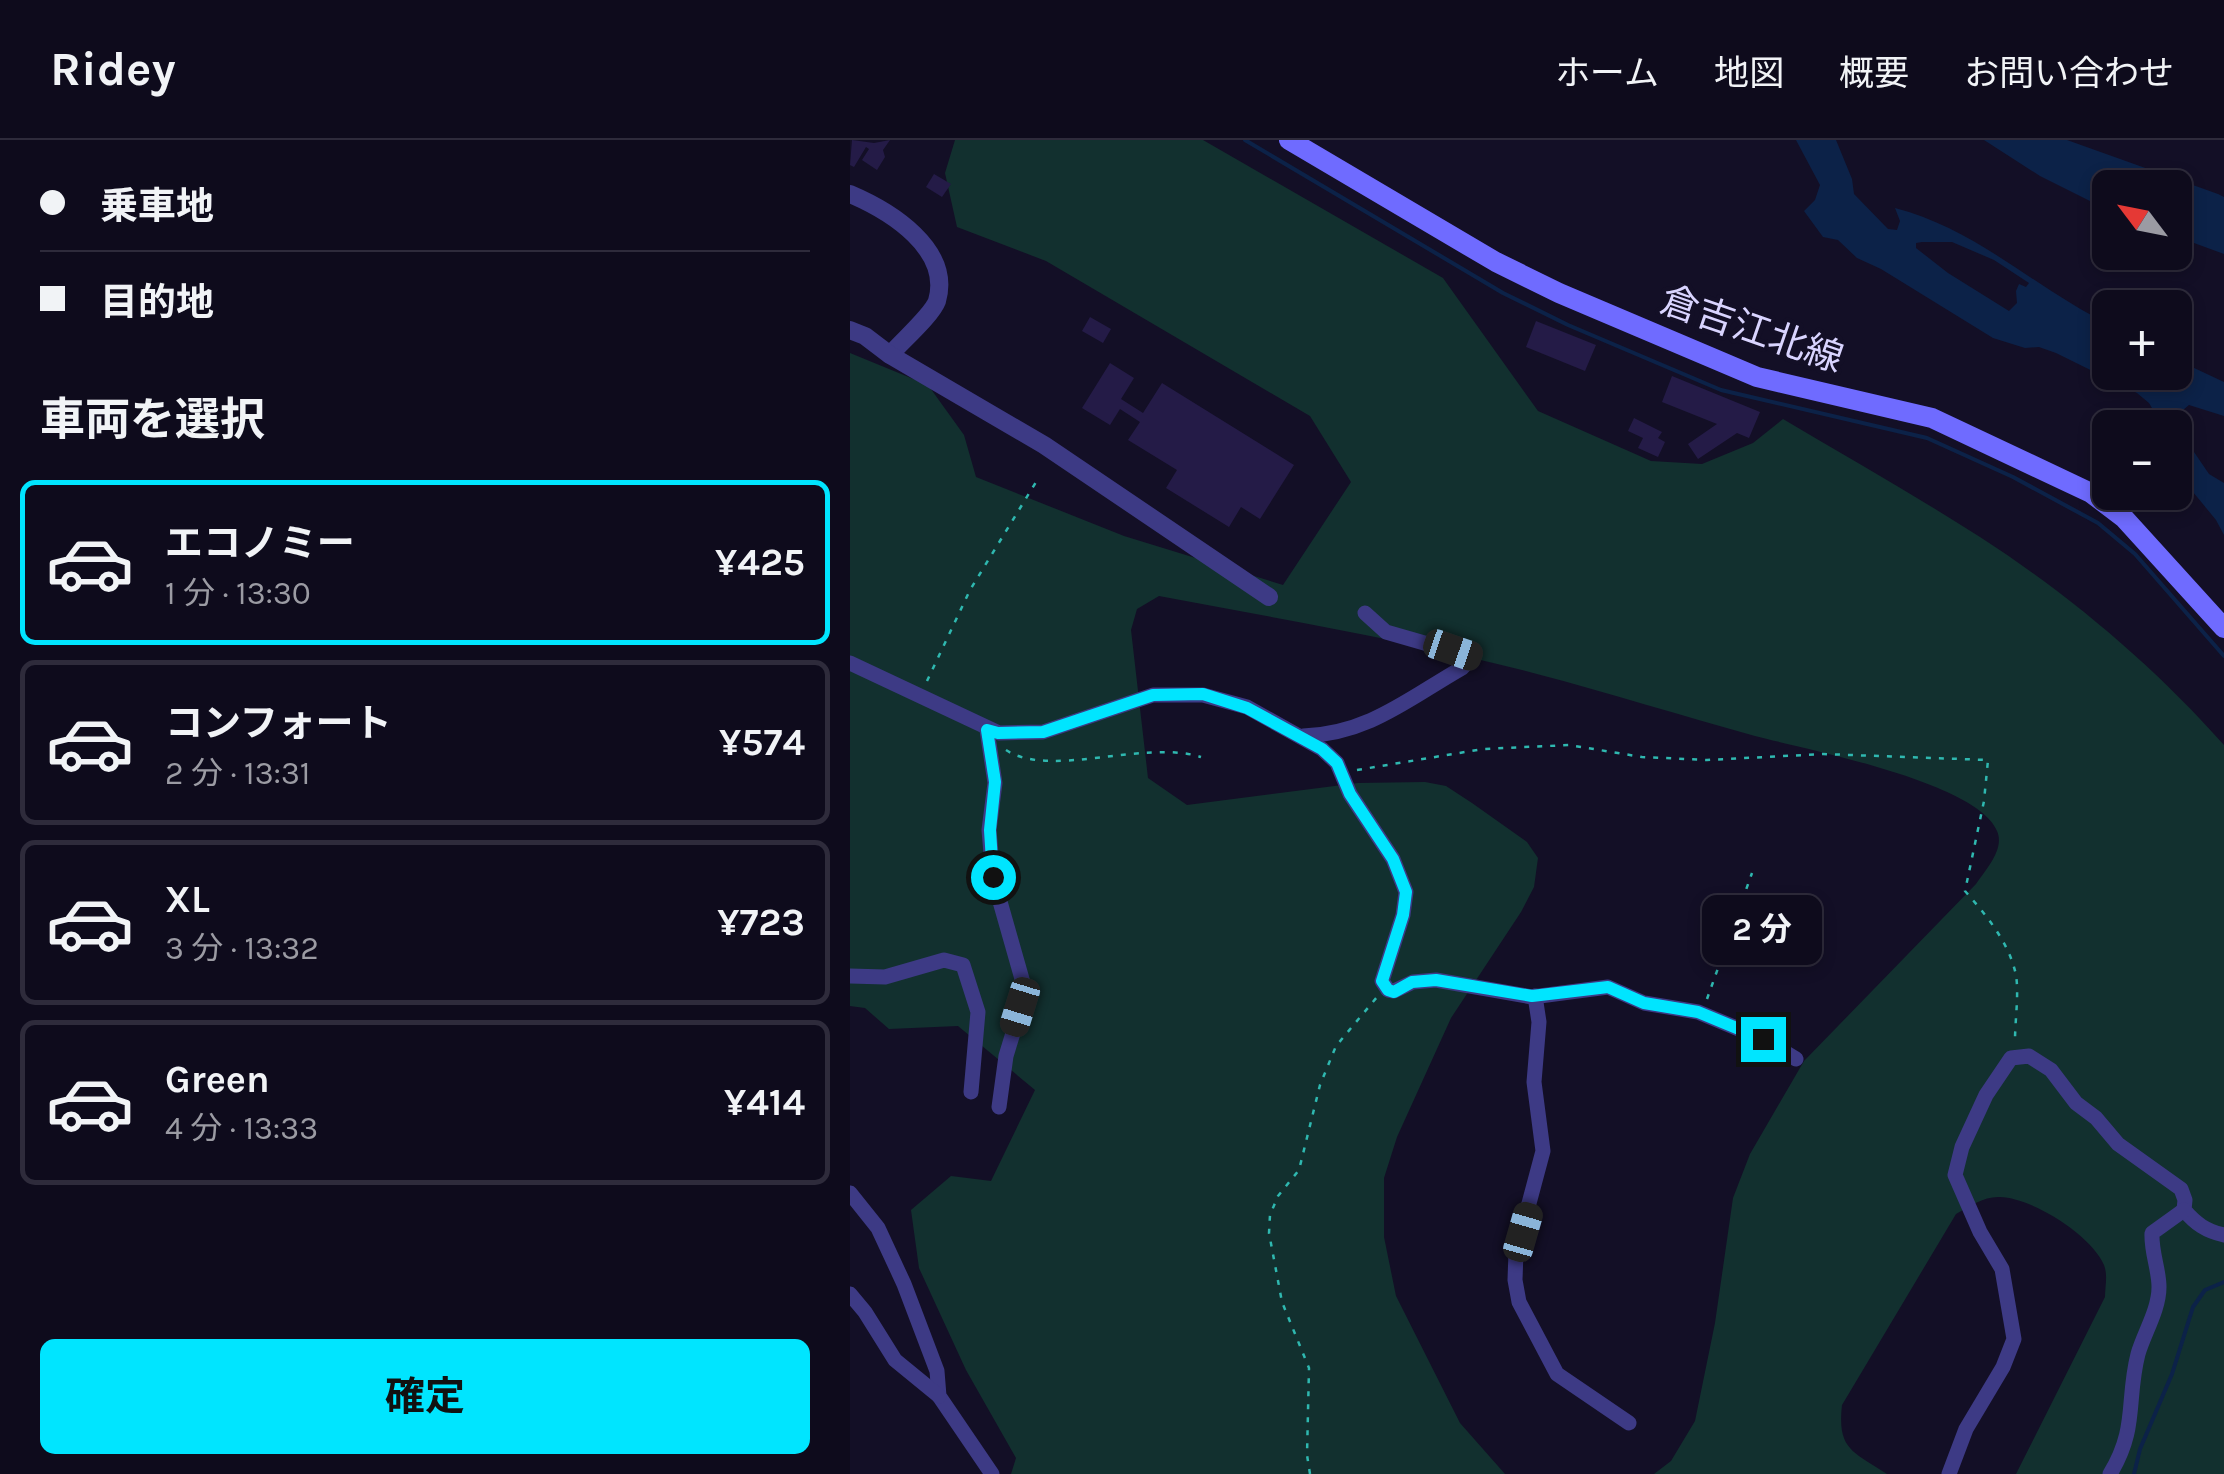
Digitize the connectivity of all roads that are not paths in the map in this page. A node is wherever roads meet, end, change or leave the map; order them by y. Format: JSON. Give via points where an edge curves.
{"nodes":[{"id":1,"x":1289,"y":140,"type":"edge"},
{"id":2,"x":850,"y":194,"type":"edge"},
{"id":3,"x":850,"y":330,"type":"edge"},
{"id":4,"x":890,"y":355,"type":"junction"},
{"id":5,"x":1270,"y":597,"type":"dead end"},
{"id":6,"x":1366,"y":613,"type":"dead end"},
{"id":7,"x":2224,"y":628,"type":"edge"},
{"id":8,"x":850,"y":663,"type":"edge"},
{"id":9,"x":986,"y":733,"type":"junction"},
{"id":10,"x":1299,"y":736,"type":"junction"},
{"id":11,"x":850,"y":976,"type":"edge"},
{"id":12,"x":1535,"y":996,"type":"junction"},
{"id":13,"x":1796,"y":1059,"type":"dead end"},
{"id":14,"x":971,"y":1092,"type":"dead end"},
{"id":15,"x":999,"y":1107,"type":"dead end"},
{"id":16,"x":850,"y":1193,"type":"edge"},
{"id":17,"x":2184,"y":1210,"type":"junction"},
{"id":18,"x":2224,"y":1235,"type":"edge"},
{"id":19,"x":850,"y":1294,"type":"edge"},
{"id":20,"x":939,"y":1396,"type":"junction"},
{"id":21,"x":1629,"y":1423,"type":"dead end"},
{"id":22,"x":992,"y":1474,"type":"edge"},
{"id":23,"x":1949,"y":1474,"type":"edge"},
{"id":24,"x":2110,"y":1474,"type":"edge"}],
"edges":[{"from":1,"to":7,"type":"main road","name":"倉吉江北線","via":[[1559,294],[1757,376],[1932,418],[2091,494],[2124,518]]},
{"from":2,"to":4,"type":"street","via":[[890,214],[930,253],[939,276],[936,304]]},
{"from":3,"to":4,"type":"street"},
{"from":4,"to":5,"type":"street","via":[[1044,445]]},
{"from":6,"to":10,"type":"street","via":[[1386,632],[1473,657],[1356,729]]},
{"from":8,"to":9,"type":"street"},
{"from":9,"to":10,"type":"street","via":[[1043,732],[1153,695],[1203,694]]},
{"from":9,"to":15,"type":"street","via":[[995,782],[993,877],[1024,986]]},
{"from":10,"to":12,"type":"street","via":[[1337,763],[1401,876],[1403,915],[1383,970],[1384,986],[1394,992],[1436,980]]},
{"from":11,"to":14,"type":"street","via":[[885,977],[944,960],[963,965],[978,1012]]},
{"from":12,"to":13,"type":"street","via":[[1608,987],[1644,1003],[1702,1014]]},
{"from":12,"to":21,"type":"street","via":[[1534,1082],[1544,1151],[1516,1252],[1519,1302],[1558,1374]]},
{"from":16,"to":20,"type":"street","via":[[878,1228],[904,1284],[937,1371]]},
{"from":17,"to":18,"type":"street","via":[[2205,1230]]},
{"from":17,"to":23,"type":"street","via":[[2181,1190],[2118,1144],[2051,1070],[2030,1056],[2010,1058],[1962,1147],[1955,1175],[2002,1269],[2014,1339]]},
{"from":17,"to":24,"type":"street","via":[[2152,1234],[2157,1299],[2138,1356],[2128,1438]]},
{"from":19,"to":20,"type":"street","via":[[895,1360]]},
{"from":20,"to":22,"type":"street"}]}
